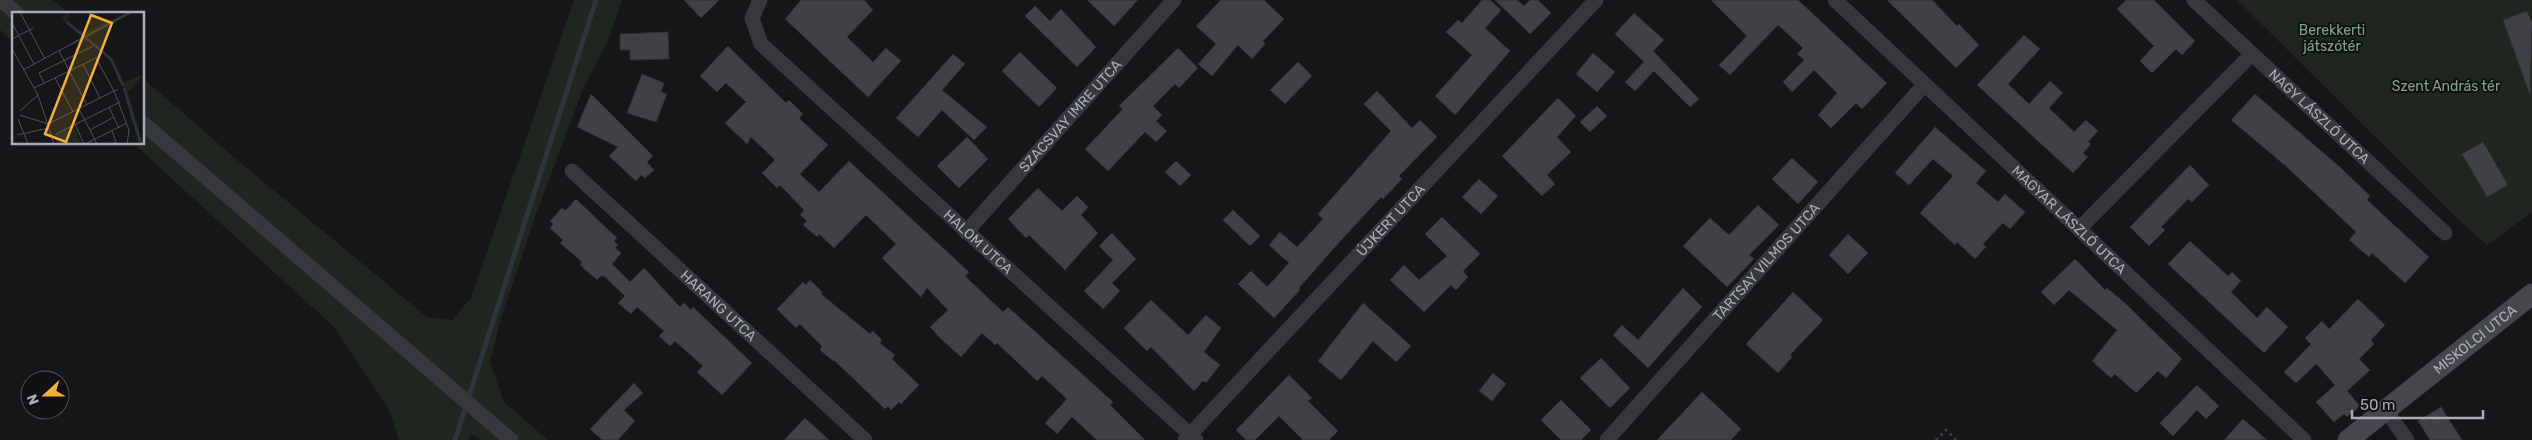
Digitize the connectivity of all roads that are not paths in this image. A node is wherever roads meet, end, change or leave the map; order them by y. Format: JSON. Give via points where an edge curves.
{"nodes":[{"id":1,"x":1,"y":0,"type":"edge"},
{"id":2,"x":760,"y":0,"type":"edge"},
{"id":3,"x":1174,"y":0,"type":"edge"},
{"id":4,"x":1596,"y":0,"type":"edge"},
{"id":5,"x":1835,"y":0,"type":"edge"},
{"id":6,"x":2194,"y":0,"type":"edge"},
{"id":7,"x":15,"y":12,"type":"edge"},
{"id":8,"x":2252,"y":54,"type":"junction"},
{"id":9,"x":1924,"y":85,"type":"junction"},
{"id":10,"x":145,"y":125,"type":"edge"},
{"id":11,"x":572,"y":171,"type":"dead end"},
{"id":12,"x":2079,"y":228,"type":"junction"},
{"id":13,"x":966,"y":232,"type":"junction"},
{"id":14,"x":2445,"y":233,"type":"dead end"},
{"id":15,"x":2532,"y":294,"type":"edge"},
{"id":16,"x":2385,"y":409,"type":"junction"},
{"id":17,"x":1190,"y":438,"type":"edge"},
{"id":18,"x":511,"y":440,"type":"edge"},
{"id":19,"x":864,"y":440,"type":"edge"},
{"id":20,"x":1607,"y":440,"type":"edge"},
{"id":21,"x":2304,"y":440,"type":"edge"},
{"id":22,"x":2348,"y":440,"type":"edge"},
{"id":23,"x":2407,"y":440,"type":"edge"}],
"edges":[{"from":1,"to":7,"type":"street"},
{"from":2,"to":13,"type":"street","name":"HALOM UTCA","via":[[752,18],[761,44]]},
{"from":3,"to":13,"type":"street","name":"SZACSVAY IMRE UTCA"},
{"from":4,"to":17,"type":"street","name":"ÚJKERT UTCA"},
{"from":5,"to":9,"type":"street","name":"MAGYAR LÁSZLÓ UTCA"},
{"from":6,"to":8,"type":"street","name":"NAGY LÁSZLÓ UTCA"},
{"from":8,"to":12,"type":"street"},
{"from":8,"to":14,"type":"street","name":"NAGY LÁSZLÓ UTCA"},
{"from":9,"to":12,"type":"street","name":"MAGYAR LÁSZLÓ UTCA"},
{"from":9,"to":20,"type":"street","name":"TARTSAY VILMOS UTCA"},
{"from":10,"to":18,"type":"street"},
{"from":11,"to":19,"type":"street","name":"HARANG UTCA"},
{"from":12,"to":21,"type":"street","name":"MAGYAR LÁSZLÓ UTCA"},
{"from":13,"to":17,"type":"street","name":"HALOM UTCA"},
{"from":15,"to":16,"type":"main road","name":"MISKOLCI UTCA"},
{"from":16,"to":22,"type":"main road","name":"MISKOLCI UTCA"},
{"from":16,"to":23,"type":"street"}]}
